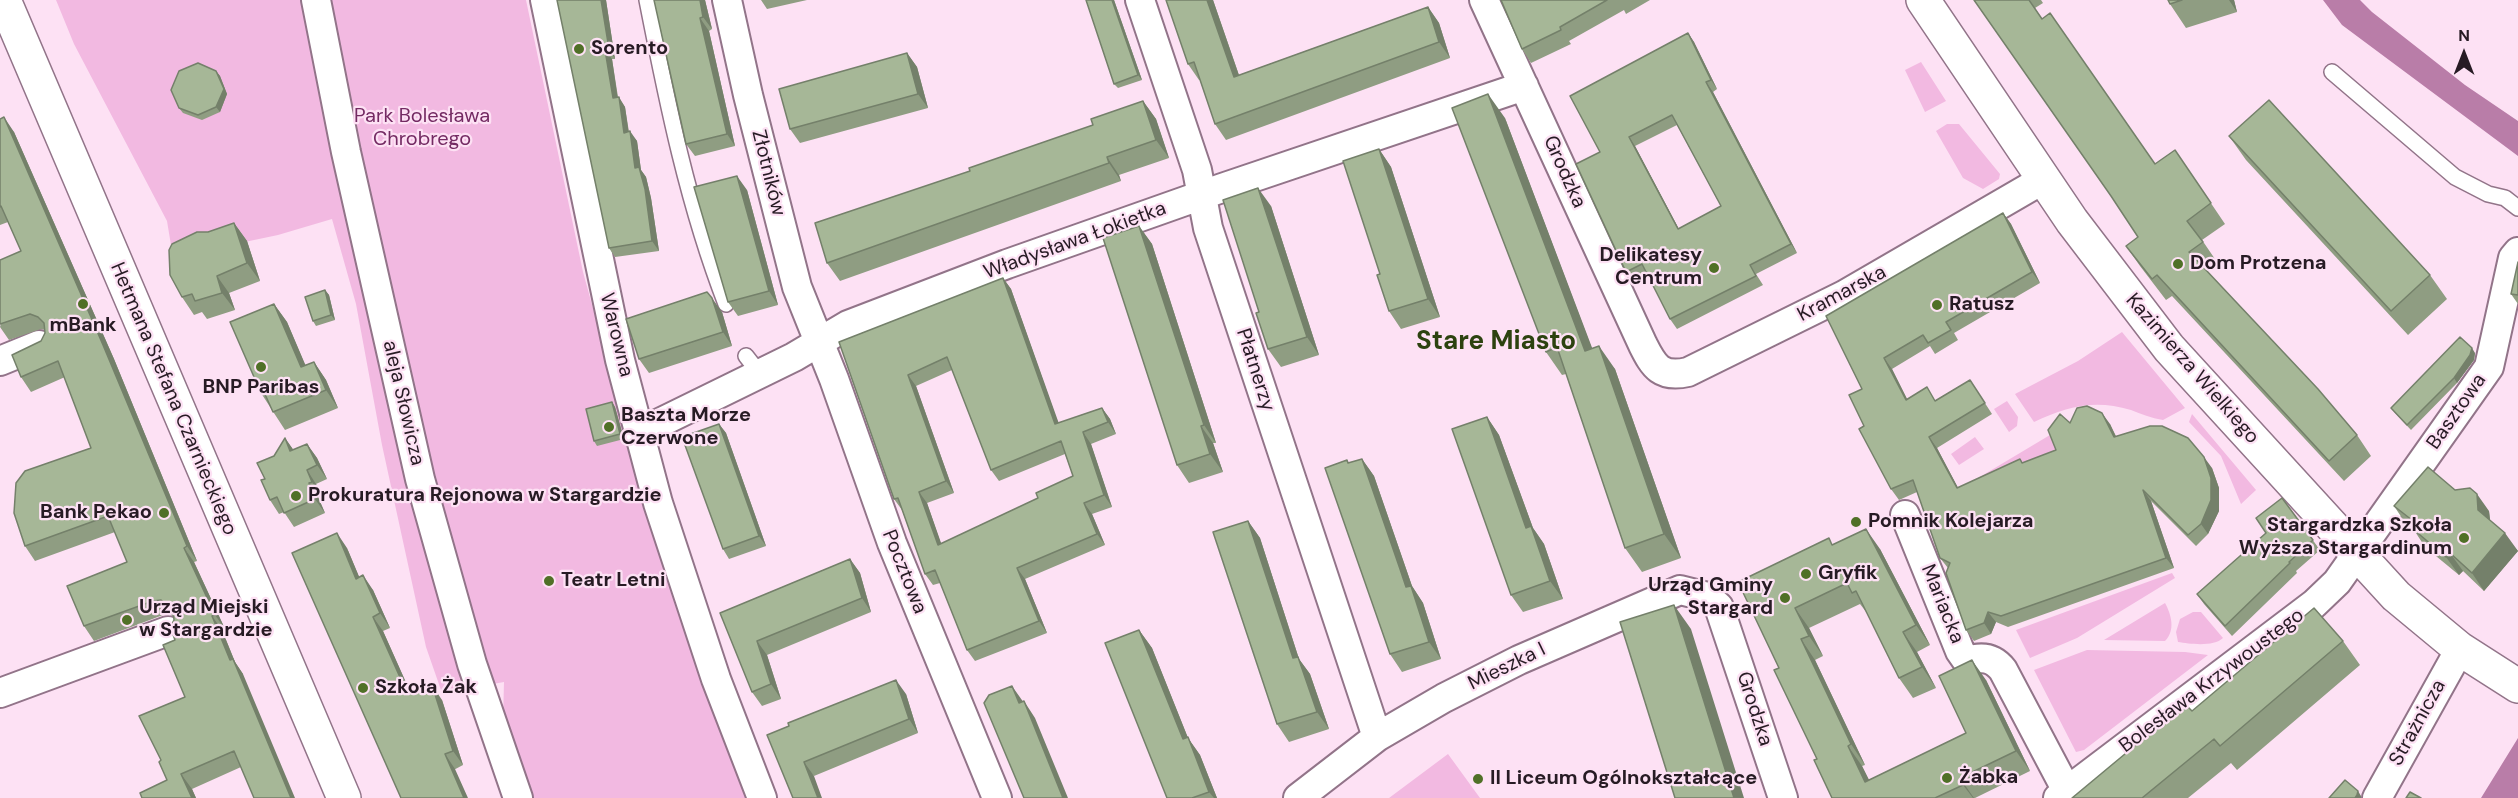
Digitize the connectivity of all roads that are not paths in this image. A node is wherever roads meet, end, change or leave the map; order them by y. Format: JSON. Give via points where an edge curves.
{"nodes":[{"id":1,"x":4,"y":0,"type":"edge"},
{"id":2,"x":316,"y":0,"type":"edge"},
{"id":3,"x":545,"y":0,"type":"edge"},
{"id":4,"x":647,"y":0,"type":"edge"},
{"id":5,"x":727,"y":0,"type":"edge"},
{"id":6,"x":1140,"y":0,"type":"edge"},
{"id":7,"x":1484,"y":0,"type":"edge"},
{"id":8,"x":1923,"y":0,"type":"edge"},
{"id":9,"x":2332,"y":72,"type":"dead end"},
{"id":10,"x":1524,"y":86,"type":"junction"},
{"id":11,"x":2044,"y":179,"type":"junction"},
{"id":12,"x":1201,"y":196,"type":"junction"},
{"id":13,"x":2518,"y":208,"type":"edge"},
{"id":14,"x":2518,"y":252,"type":"edge"},
{"id":15,"x":726,"y":304,"type":"edge"},
{"id":16,"x":818,"y":344,"type":"junction"},
{"id":17,"x":39,"y":345,"type":"edge"},
{"id":18,"x":1643,"y":345,"type":"joint"},
{"id":19,"x":0,"y":360,"type":"edge"},
{"id":20,"x":641,"y":432,"type":"junction"},
{"id":21,"x":1905,"y":515,"type":"dead end"},
{"id":22,"x":2357,"y":555,"type":"junction"},
{"id":23,"x":1725,"y":619,"type":"joint"},
{"id":24,"x":168,"y":631,"type":"dead end"},
{"id":25,"x":2460,"y":649,"type":"junction"},
{"id":26,"x":2510,"y":681,"type":"edge"},
{"id":27,"x":0,"y":693,"type":"edge"},
{"id":28,"x":1377,"y":737,"type":"junction"},
{"id":29,"x":2063,"y":794,"type":"edge"},
{"id":30,"x":344,"y":798,"type":"edge"},
{"id":31,"x":518,"y":798,"type":"edge"},
{"id":32,"x":762,"y":798,"type":"edge"},
{"id":33,"x":997,"y":798,"type":"edge"},
{"id":34,"x":1298,"y":798,"type":"edge"},
{"id":35,"x":1783,"y":798,"type":"edge"},
{"id":36,"x":2377,"y":798,"type":"edge"}],
"edges":[{"from":1,"to":30,"type":"street","name":"Hetmana Stefana Czarnieckiego"},
{"from":2,"to":31,"type":"street","name":"aleja Słowicza","via":[[420,479],[472,664]]},
{"from":3,"to":20,"type":"street","name":"Warowna","via":[[620,360]]},
{"from":4,"to":15,"type":"lane","via":[[683,165]]},
{"from":5,"to":16,"type":"street","name":"Złotników","via":[[797,287]]},
{"from":6,"to":12,"type":"street","name":"Płatnerzy","via":[[1197,170]]},
{"from":7,"to":10,"type":"street","name":"Grodzka"},
{"from":8,"to":11,"type":"street","name":"Kazimierza Wielkiego"},
{"from":9,"to":13,"type":"lane","via":[[2455,177],[2505,198]]},
{"from":10,"to":12,"type":"street","name":"Władysława Łokietka"},
{"from":10,"to":18,"type":"street","name":"Grodzka"},
{"from":11,"to":18,"type":"street","name":"Kramarska","via":[[1844,296],[1688,372],[1668,373],[1654,366]]},
{"from":11,"to":22,"type":"street","name":"Kazimierza Wielkiego","via":[[2072,222],[2169,348]]},
{"from":12,"to":16,"type":"street","name":"Władysława Łokietka","via":[[848,325]]},
{"from":12,"to":28,"type":"street","name":"Płatnerzy","via":[[1244,338]]},
{"from":14,"to":22,"type":"street","name":"Basztowa","via":[[2488,367]]},
{"from":16,"to":20,"type":"street","name":"Władysława Łokietka","via":[[753,365]]},
{"from":16,"to":33,"type":"street","name":"Pocztowa","via":[[891,543]]},
{"from":17,"to":19,"type":"street"},
{"from":20,"to":32,"type":"street","name":"Warowna","via":[[658,503],[716,679]]},
{"from":21,"to":29,"type":"street","name":"Mariacka","via":[[1960,651],[1967,661],[1989,659],[2003,669]]},
{"from":22,"to":25,"type":"street","name":"Kazimierza Wielkiego","via":[[2396,596]]},
{"from":22,"to":29,"type":"street","name":"Bolesława Krzywoustego","via":[[2314,604]]},
{"from":23,"to":28,"type":"street","name":"Mieszka I","via":[[1708,597],[1680,590],[1519,660]]},
{"from":23,"to":35,"type":"street","name":"Grodzka"},
{"from":24,"to":27,"type":"street"},
{"from":25,"to":26,"type":"street","name":"Kazimierza Wielkiego"},
{"from":25,"to":36,"type":"street","name":"Strażnicza"},
{"from":28,"to":34,"type":"street","name":"Mieszka I"}]}
